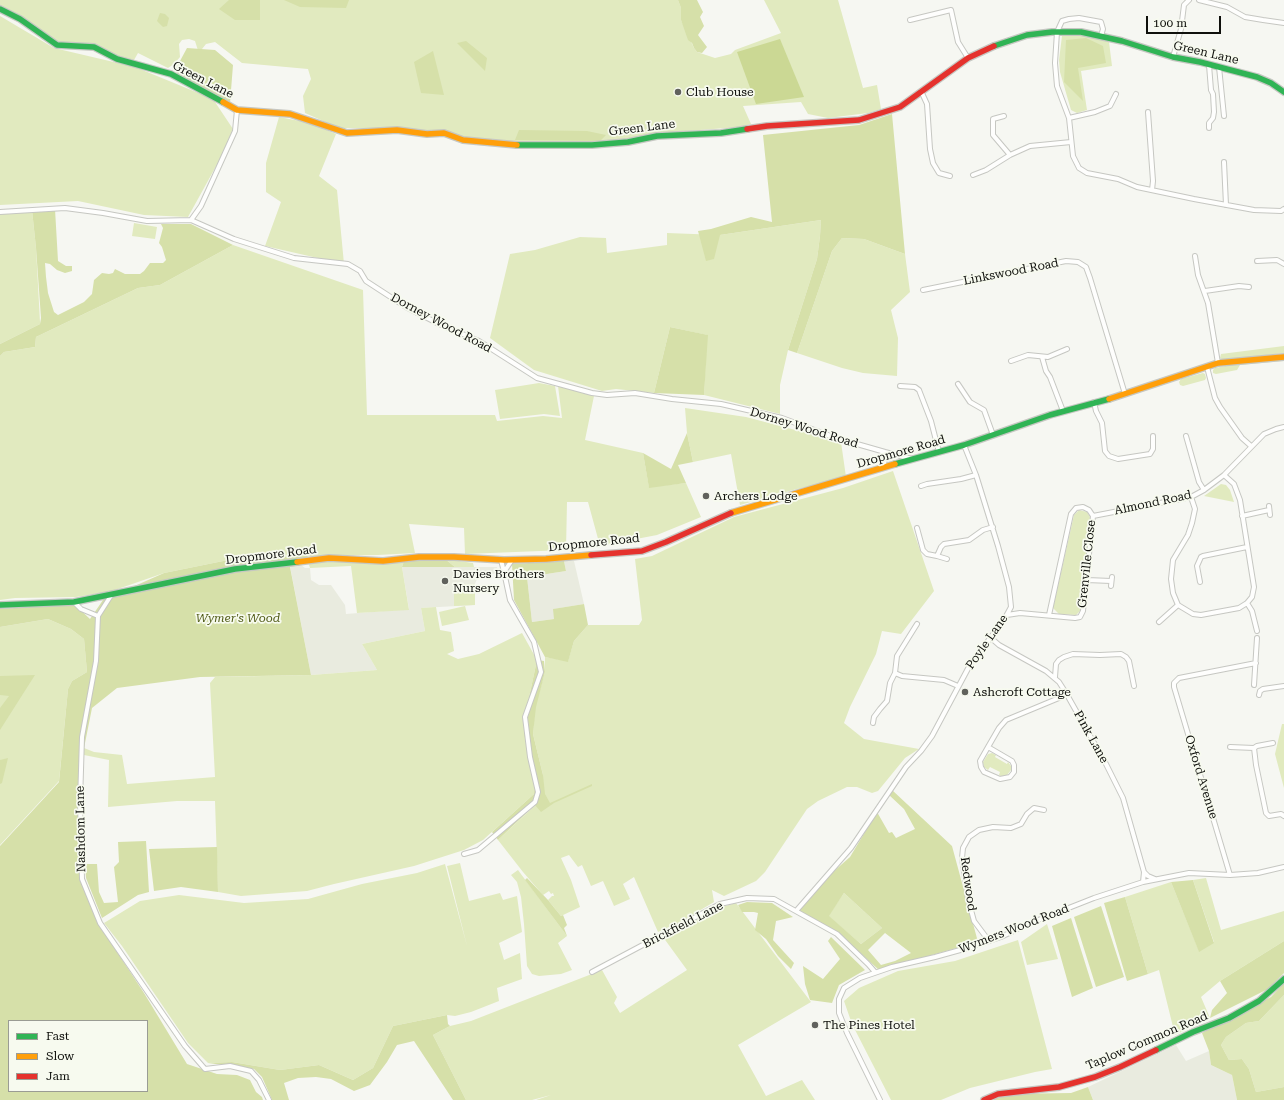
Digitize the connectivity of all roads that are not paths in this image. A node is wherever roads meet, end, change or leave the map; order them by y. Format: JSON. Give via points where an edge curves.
{"nodes":[{"id":1,"x":1182,"y":0,"type":"edge"},
{"id":2,"x":1189,"y":0,"type":"edge"},
{"id":3,"x":1199,"y":0,"type":"edge"},
{"id":4,"x":1184,"y":5,"type":"junction"},
{"id":5,"x":0,"y":9,"type":"edge"},
{"id":6,"x":910,"y":20,"type":"dead end"},
{"id":7,"x":1284,"y":23,"type":"edge"},
{"id":8,"x":1057,"y":32,"type":"junction"},
{"id":9,"x":1101,"y":36,"type":"junction"},
{"id":10,"x":1173,"y":57,"type":"junction"},
{"id":11,"x":968,"y":58,"type":"junction"},
{"id":12,"x":1209,"y":64,"type":"junction"},
{"id":13,"x":1219,"y":67,"type":"junction"},
{"id":14,"x":921,"y":91,"type":"junction"},
{"id":15,"x":1284,"y":92,"type":"edge"},
{"id":16,"x":1116,"y":94,"type":"dead end"},
{"id":17,"x":237,"y":110,"type":"junction"},
{"id":18,"x":1148,"y":112,"type":"dead end"},
{"id":19,"x":1004,"y":116,"type":"dead end"},
{"id":20,"x":1224,"y":116,"type":"dead end"},
{"id":21,"x":1069,"y":118,"type":"junction"},
{"id":22,"x":1209,"y":128,"type":"dead end"},
{"id":23,"x":1071,"y":142,"type":"junction"},
{"id":24,"x":1010,"y":155,"type":"junction"},
{"id":25,"x":1224,"y":162,"type":"dead end"},
{"id":26,"x":973,"y":175,"type":"dead end"},
{"id":27,"x":950,"y":176,"type":"dead end"},
{"id":28,"x":1152,"y":190,"type":"junction"},
{"id":29,"x":1226,"y":205,"type":"junction"},
{"id":30,"x":1284,"y":210,"type":"edge"},
{"id":31,"x":0,"y":212,"type":"edge"},
{"id":32,"x":191,"y":220,"type":"junction"},
{"id":33,"x":1195,"y":256,"type":"dead end"},
{"id":34,"x":1257,"y":261,"type":"dead end"},
{"id":35,"x":1284,"y":264,"type":"edge"},
{"id":36,"x":1249,"y":287,"type":"dead end"},
{"id":37,"x":923,"y":290,"type":"dead end"},
{"id":38,"x":1205,"y":291,"type":"junction"},
{"id":39,"x":1067,"y":349,"type":"dead end"},
{"id":40,"x":1042,"y":357,"type":"junction"},
{"id":41,"x":1284,"y":357,"type":"edge"},
{"id":42,"x":1011,"y":361,"type":"dead end"},
{"id":43,"x":1218,"y":363,"type":"junction"},
{"id":44,"x":1207,"y":367,"type":"junction"},
{"id":45,"x":958,"y":384,"type":"dead end"},
{"id":46,"x":900,"y":386,"type":"dead end"},
{"id":47,"x":1125,"y":394,"type":"junction"},
{"id":48,"x":1094,"y":402,"type":"junction"},
{"id":49,"x":1064,"y":411,"type":"junction"},
{"id":50,"x":1284,"y":427,"type":"edge"},
{"id":51,"x":993,"y":435,"type":"junction"},
{"id":52,"x":1153,"y":436,"type":"dead end"},
{"id":53,"x":1186,"y":436,"type":"dead end"},
{"id":54,"x":964,"y":445,"type":"junction"},
{"id":55,"x":1251,"y":446,"type":"junction"},
{"id":56,"x":885,"y":452,"type":"junction"},
{"id":57,"x":939,"y":452,"type":"junction"},
{"id":58,"x":912,"y":459,"type":"junction"},
{"id":59,"x":884,"y":467,"type":"junction"},
{"id":60,"x":976,"y":475,"type":"junction"},
{"id":61,"x":1224,"y":475,"type":"junction"},
{"id":62,"x":921,"y":486,"type":"dead end"},
{"id":63,"x":1204,"y":490,"type":"junction"},
{"id":64,"x":1191,"y":496,"type":"junction"},
{"id":65,"x":1269,"y":510,"type":"dead end"},
{"id":66,"x":1094,"y":516,"type":"junction"},
{"id":67,"x":1242,"y":516,"type":"junction"},
{"id":68,"x":993,"y":527,"type":"junction"},
{"id":69,"x":917,"y":528,"type":"dead end"},
{"id":70,"x":1247,"y":548,"type":"junction"},
{"id":71,"x":937,"y":556,"type":"junction"},
{"id":72,"x":947,"y":559,"type":"dead end"},
{"id":73,"x":501,"y":560,"type":"junction"},
{"id":74,"x":512,"y":560,"type":"junction"},
{"id":75,"x":504,"y":572,"type":"junction"},
{"id":76,"x":1087,"y":580,"type":"junction"},
{"id":77,"x":1111,"y":582,"type":"dead end"},
{"id":78,"x":1200,"y":582,"type":"dead end"},
{"id":79,"x":112,"y":594,"type":"junction"},
{"id":80,"x":74,"y":602,"type":"junction"},
{"id":81,"x":1247,"y":603,"type":"junction"},
{"id":82,"x":0,"y":605,"type":"edge"},
{"id":83,"x":1178,"y":605,"type":"junction"},
{"id":84,"x":1011,"y":607,"type":"junction"},
{"id":85,"x":1020,"y":613,"type":"junction"},
{"id":86,"x":1007,"y":615,"type":"junction"},
{"id":87,"x":1049,"y":615,"type":"junction"},
{"id":88,"x":98,"y":616,"type":"junction"},
{"id":89,"x":1159,"y":622,"type":"dead end"},
{"id":90,"x":917,"y":624,"type":"dead end"},
{"id":91,"x":1257,"y":631,"type":"dead end"},
{"id":92,"x":991,"y":638,"type":"junction"},
{"id":93,"x":1257,"y":638,"type":"dead end"},
{"id":94,"x":1256,"y":663,"type":"junction"},
{"id":95,"x":895,"y":673,"type":"junction"},
{"id":96,"x":1055,"y":678,"type":"junction"},
{"id":97,"x":1254,"y":685,"type":"dead end"},
{"id":98,"x":958,"y":686,"type":"junction"},
{"id":99,"x":1134,"y":686,"type":"dead end"},
{"id":100,"x":1284,"y":686,"type":"edge"},
{"id":101,"x":1066,"y":693,"type":"junction"},
{"id":102,"x":1259,"y":695,"type":"dead end"},
{"id":103,"x":873,"y":723,"type":"dead end"},
{"id":104,"x":1272,"y":743,"type":"dead end"},
{"id":105,"x":988,"y":747,"type":"junction"},
{"id":106,"x":1230,"y":747,"type":"dead end"},
{"id":107,"x":1254,"y":748,"type":"junction"},
{"id":108,"x":1044,"y":810,"type":"dead end"},
{"id":109,"x":1284,"y":816,"type":"edge"},
{"id":110,"x":464,"y":854,"type":"dead end"},
{"id":111,"x":1284,"y":867,"type":"edge"},
{"id":112,"x":1144,"y":872,"type":"junction"},
{"id":113,"x":1230,"y":875,"type":"junction"},
{"id":114,"x":1155,"y":879,"type":"junction"},
{"id":115,"x":1143,"y":882,"type":"junction"},
{"id":116,"x":796,"y":911,"type":"junction"},
{"id":117,"x":989,"y":941,"type":"junction"},
{"id":118,"x":592,"y":972,"type":"dead end"},
{"id":119,"x":875,"y":972,"type":"junction"},
{"id":120,"x":1284,"y":979,"type":"edge"},
{"id":121,"x":269,"y":1100,"type":"edge"},
{"id":122,"x":880,"y":1100,"type":"edge"},
{"id":123,"x":984,"y":1100,"type":"edge"}],
"edges":[{"from":1,"to":4,"type":"street"},
{"from":2,"to":4,"type":"street"},
{"from":3,"to":7,"type":"street","via":[[1226,7],[1245,17]]},
{"from":4,"to":10,"type":"street","via":[[1181,29]]},
{"from":5,"to":17,"type":"street","name":"Green Lane","via":[[20,19],[57,45],[94,47],[117,59],[171,74]]},
{"from":6,"to":11,"type":"street","via":[[951,10],[958,42]]},
{"from":8,"to":9,"type":"street","name":"Green Lane","via":[[1082,32]]},
{"from":8,"to":9,"type":"street","via":[[1062,21],[1079,18],[1101,22]]},
{"from":8,"to":11,"type":"street","name":"Green Lane","via":[[1027,35],[998,44]]},
{"from":8,"to":21,"type":"street","via":[[1057,86]]},
{"from":9,"to":10,"type":"street","name":"Green Lane"},
{"from":10,"to":12,"type":"street","name":"Green Lane"},
{"from":11,"to":14,"type":"street","name":"Green Lane"},
{"from":12,"to":13,"type":"street","name":"Green Lane"},
{"from":12,"to":22,"type":"street","via":[[1214,112],[1208,123]]},
{"from":13,"to":15,"type":"street","name":"Green Lane","via":[[1257,77]]},
{"from":13,"to":20,"type":"street"},
{"from":14,"to":17,"type":"street","name":"Green Lane","via":[[900,107],[859,120],[767,126],[721,133],[657,136],[592,145],[511,145],[468,141],[444,133],[427,134],[397,130],[347,132],[290,114]]},
{"from":14,"to":27,"type":"street","via":[[927,104],[933,163],[939,173]]},
{"from":16,"to":21,"type":"street","via":[[1110,106]]},
{"from":17,"to":32,"type":"street","via":[[235,131],[201,206]]},
{"from":18,"to":28,"type":"street"},
{"from":19,"to":24,"type":"street","via":[[993,119],[994,134]]},
{"from":21,"to":23,"type":"street"},
{"from":23,"to":24,"type":"street","via":[[1030,146]]},
{"from":23,"to":28,"type":"street","via":[[1073,156],[1079,168],[1087,173],[1118,179]]},
{"from":24,"to":26,"type":"street"},
{"from":25,"to":29,"type":"street"},
{"from":28,"to":29,"type":"street"},
{"from":29,"to":30,"type":"street","via":[[1254,210]]},
{"from":31,"to":32,"type":"street","name":"Dorney Wood Road","via":[[65,208],[147,221]]},
{"from":32,"to":56,"type":"street","name":"Dorney Wood Road","via":[[234,239],[294,258],[348,264],[360,271],[366,281],[406,307],[479,341],[537,378],[592,393],[635,393],[722,404],[782,418],[836,438]]},
{"from":33,"to":38,"type":"street","via":[[1198,275]]},
{"from":34,"to":35,"type":"street","via":[[1276,260]]},
{"from":36,"to":38,"type":"street"},
{"from":37,"to":47,"type":"street","name":"Linkswood Road","via":[[1066,260],[1078,262],[1086,267],[1090,278]]},
{"from":38,"to":43,"type":"street"},
{"from":39,"to":40,"type":"street"},
{"from":40,"to":42,"type":"street","via":[[1028,355]]},
{"from":40,"to":49,"type":"street"},
{"from":41,"to":43,"type":"street","name":"Dropmore Road"},
{"from":43,"to":44,"type":"street","name":"Dropmore Road"},
{"from":44,"to":47,"type":"street","name":"Dropmore Road"},
{"from":44,"to":55,"type":"street","via":[[1220,407],[1242,438]]},
{"from":45,"to":51,"type":"street","via":[[970,402],[984,410]]},
{"from":46,"to":57,"type":"street","via":[[915,387],[919,390]]},
{"from":47,"to":48,"type":"street","name":"Dropmore Road"},
{"from":48,"to":49,"type":"street","name":"Dropmore Road"},
{"from":48,"to":52,"type":"street","via":[[1102,422],[1105,451],[1109,456],[1118,458],[1150,454],[1153,449]]},
{"from":49,"to":51,"type":"street","name":"Dropmore Road"},
{"from":50,"to":55,"type":"street","name":"Almond Road","via":[[1264,434]]},
{"from":51,"to":54,"type":"street","name":"Dropmore Road"},
{"from":53,"to":63,"type":"street","via":[[1199,482]]},
{"from":54,"to":57,"type":"street","name":"Dropmore Road"},
{"from":54,"to":60,"type":"street","name":"Poyle Lane"},
{"from":55,"to":61,"type":"street","name":"Almond Road"},
{"from":56,"to":58,"type":"street","name":"Dorney Wood Road"},
{"from":56,"to":59,"type":"street"},
{"from":57,"to":58,"type":"street","name":"Dropmore Road"},
{"from":58,"to":59,"type":"street","name":"Dropmore Road"},
{"from":59,"to":74,"type":"street","name":"Dropmore Road","via":[[732,512],[642,551]]},
{"from":60,"to":62,"type":"street"},
{"from":60,"to":68,"type":"street","name":"Poyle Lane"},
{"from":61,"to":63,"type":"street","name":"Almond Road"},
{"from":61,"to":67,"type":"street","via":[[1234,484]]},
{"from":63,"to":64,"type":"street","name":"Almond Road"},
{"from":64,"to":66,"type":"street","name":"Almond Road"},
{"from":64,"to":83,"type":"street","via":[[1194,509],[1192,523],[1173,560],[1171,579]]},
{"from":65,"to":67,"type":"street"},
{"from":66,"to":76,"type":"street","name":"Grenville Close"},
{"from":66,"to":87,"type":"street","name":"Grenville Close","via":[[1083,507],[1076,508],[1071,514]]},
{"from":67,"to":70,"type":"street"},
{"from":68,"to":71,"type":"street","via":[[983,530],[970,540],[944,544]]},
{"from":68,"to":84,"type":"street","name":"Poyle Lane","via":[[1009,587]]},
{"from":69,"to":71,"type":"street","via":[[923,550],[927,554]]},
{"from":70,"to":78,"type":"street","via":[[1201,557],[1197,566]]},
{"from":70,"to":81,"type":"street","via":[[1254,587],[1252,597]]},
{"from":71,"to":72,"type":"street"},
{"from":73,"to":74,"type":"street","name":"Dropmore Road"},
{"from":73,"to":75,"type":"street"},
{"from":73,"to":79,"type":"street","name":"Dropmore Road","via":[[433,557],[383,561],[329,558],[304,560],[235,569]]},
{"from":74,"to":75,"type":"street"},
{"from":75,"to":110,"type":"street","via":[[510,600],[534,642],[541,672],[525,717],[538,792],[535,802],[478,850]]},
{"from":76,"to":77,"type":"street"},
{"from":76,"to":87,"type":"street","name":"Grenville Close","via":[[1080,617]]},
{"from":79,"to":80,"type":"street","name":"Dropmore Road"},
{"from":79,"to":88,"type":"street","name":"Nashdom Lane"},
{"from":80,"to":82,"type":"street","name":"Dropmore Road"},
{"from":80,"to":88,"type":"street","via":[[82,609]]},
{"from":81,"to":83,"type":"street","via":[[1239,608],[1201,615],[1193,614]]},
{"from":81,"to":91,"type":"street","via":[[1252,611]]},
{"from":83,"to":89,"type":"street"},
{"from":84,"to":85,"type":"street","name":"Grenville Close"},
{"from":84,"to":86,"type":"street","name":"Poyle Lane"},
{"from":85,"to":86,"type":"street","name":"Grenville Close"},
{"from":85,"to":87,"type":"street","name":"Grenville Close"},
{"from":86,"to":92,"type":"street","name":"Poyle Lane"},
{"from":88,"to":121,"type":"street","name":"Nashdom Lane","via":[[96,661],[82,737],[82,879],[100,923],[184,1046],[205,1069],[230,1066],[250,1071],[259,1080]]},
{"from":90,"to":95,"type":"street","via":[[897,656]]},
{"from":92,"to":96,"type":"street","name":"Pink Lane"},
{"from":92,"to":98,"type":"street","name":"Poyle Lane","via":[[971,663]]},
{"from":93,"to":94,"type":"street"},
{"from":94,"to":97,"type":"street"},
{"from":94,"to":113,"type":"street","name":"Oxford Avenue","via":[[1186,676],[1176,680],[1174,687]]},
{"from":95,"to":98,"type":"street","via":[[944,680]]},
{"from":95,"to":103,"type":"street","via":[[890,683],[887,701]]},
{"from":96,"to":99,"type":"street","via":[[1056,664],[1064,657],[1073,654],[1121,654],[1129,661]]},
{"from":96,"to":101,"type":"street","name":"Pink Lane"},
{"from":98,"to":116,"type":"street","name":"Poyle Lane","via":[[932,736],[906,767],[851,848]]},
{"from":100,"to":102,"type":"street","via":[[1263,689]]},
{"from":101,"to":105,"type":"street","via":[[1006,720]]},
{"from":101,"to":112,"type":"street","name":"Pink Lane","via":[[1123,798]]},
{"from":104,"to":107,"type":"street"},
{"from":105,"to":105,"type":"street","via":[[980,761],[984,772],[1000,779],[1010,777],[1014,772],[1012,761]]},
{"from":106,"to":107,"type":"street"},
{"from":107,"to":109,"type":"street","via":[[1266,813],[1269,816]]},
{"from":108,"to":117,"type":"street","name":"Redwood","via":[[1034,808],[1020,824],[1011,828],[993,827],[979,830],[969,837],[964,848],[962,858],[968,899],[974,921]]},
{"from":111,"to":113,"type":"street","name":"Wymers Wood Road","via":[[1258,873]]},
{"from":112,"to":114,"type":"street"},
{"from":112,"to":115,"type":"street","name":"Pink Lane"},
{"from":113,"to":114,"type":"street","name":"Wymers Wood Road","via":[[1190,873]]},
{"from":114,"to":115,"type":"street","name":"Wymers Wood Road"},
{"from":115,"to":117,"type":"street","name":"Wymers Wood Road","via":[[1094,898]]},
{"from":116,"to":118,"type":"street","name":"Brickfield Lane","via":[[774,899],[748,898],[720,904]]},
{"from":116,"to":119,"type":"street","name":"Brickfield Lane","via":[[837,934]]},
{"from":117,"to":119,"type":"street","name":"Wymers Wood Road"},
{"from":119,"to":122,"type":"street","name":"Wymers Wood Road","via":[[844,988],[839,999],[839,1013]]},
{"from":120,"to":123,"type":"street","name":"Taplow Common Road","via":[[1259,1001],[1230,1018],[1193,1032],[1120,1067],[1059,1087],[998,1094]]}]}
